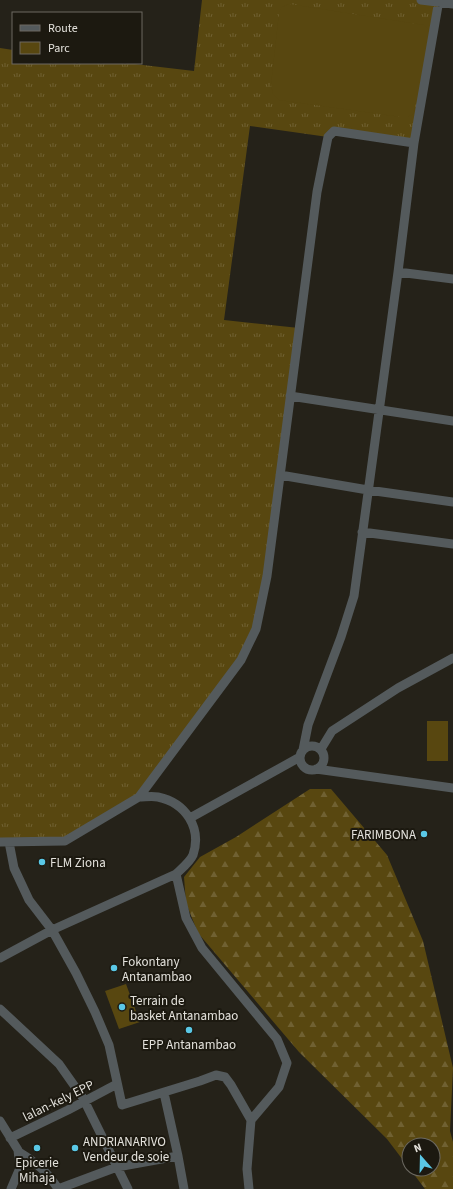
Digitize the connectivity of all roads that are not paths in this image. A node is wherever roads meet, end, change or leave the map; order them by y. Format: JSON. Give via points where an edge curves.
{"nodes":[{"id":1,"x":421,"y":0,"type":"edge"},
{"id":2,"x":439,"y":1,"type":"edge"},
{"id":3,"x":453,"y":4,"type":"edge"},
{"id":4,"x":414,"y":144,"type":"junction"},
{"id":5,"x":398,"y":272,"type":"junction"},
{"id":6,"x":453,"y":279,"type":"edge"},
{"id":7,"x":290,"y":396,"type":"junction"},
{"id":8,"x":378,"y":409,"type":"junction"},
{"id":9,"x":453,"y":420,"type":"edge"},
{"id":10,"x":280,"y":475,"type":"junction"},
{"id":11,"x":368,"y":490,"type":"junction"},
{"id":12,"x":453,"y":502,"type":"edge"},
{"id":13,"x":362,"y":532,"type":"junction"},
{"id":14,"x":453,"y":544,"type":"edge"},
{"id":15,"x":453,"y":658,"type":"edge"},
{"id":16,"x":321,"y":749,"type":"junction"},
{"id":17,"x":301,"y":754,"type":"junction"},
{"id":18,"x":316,"y":769,"type":"junction"},
{"id":19,"x":453,"y":788,"type":"edge"},
{"id":20,"x":139,"y":797,"type":"junction"},
{"id":21,"x":190,"y":818,"type":"junction"},
{"id":22,"x":4,"y":842,"type":"edge"},
{"id":23,"x":176,"y":874,"type":"junction"},
{"id":24,"x":52,"y":930,"type":"junction"},
{"id":25,"x":0,"y":958,"type":"edge"},
{"id":26,"x":0,"y":1009,"type":"edge"},
{"id":27,"x":118,"y":1084,"type":"junction"},
{"id":28,"x":164,"y":1093,"type":"junction"},
{"id":29,"x":251,"y":1120,"type":"junction"},
{"id":30,"x":0,"y":1121,"type":"edge"},
{"id":31,"x":10,"y":1138,"type":"junction"},
{"id":32,"x":19,"y":1152,"type":"junction"},
{"id":33,"x":178,"y":1156,"type":"junction"},
{"id":34,"x":117,"y":1167,"type":"junction"},
{"id":35,"x":11,"y":1189,"type":"edge"},
{"id":36,"x":58,"y":1189,"type":"edge"},
{"id":37,"x":128,"y":1189,"type":"edge"},
{"id":38,"x":184,"y":1189,"type":"edge"},
{"id":39,"x":249,"y":1189,"type":"edge"}],
"edges":[{"from":1,"to":2,"type":"street"},
{"from":2,"to":3,"type":"street"},
{"from":2,"to":4,"type":"street"},
{"from":4,"to":5,"type":"street"},
{"from":4,"to":7,"type":"street","via":[[334,131],[328,137],[317,192]]},
{"from":5,"to":6,"type":"street"},
{"from":5,"to":8,"type":"street"},
{"from":7,"to":8,"type":"street"},
{"from":7,"to":10,"type":"street"},
{"from":8,"to":9,"type":"street"},
{"from":8,"to":11,"type":"street"},
{"from":10,"to":11,"type":"street"},
{"from":10,"to":20,"type":"street","via":[[267,576],[256,628],[241,660]]},
{"from":11,"to":12,"type":"street"},
{"from":11,"to":13,"type":"street"},
{"from":13,"to":14,"type":"street"},
{"from":13,"to":17,"type":"street","via":[[354,596],[308,725]]},
{"from":15,"to":16,"type":"street","via":[[398,688],[332,731]]},
{"from":16,"to":17,"type":"street","via":[[314,745],[306,747]]},
{"from":16,"to":18,"type":"street","via":[[325,756],[324,761]]},
{"from":17,"to":18,"type":"street","via":[[302,765],[308,769]]},
{"from":17,"to":21,"type":"street"},
{"from":18,"to":19,"type":"street"},
{"from":20,"to":21,"type":"street","via":[[157,797],[177,804]]},
{"from":20,"to":22,"type":"street","via":[[65,841]]},
{"from":21,"to":23,"type":"street","via":[[196,835],[192,857]]},
{"from":22,"to":24,"type":"street","via":[[29,900]]},
{"from":23,"to":24,"type":"street"},
{"from":23,"to":29,"type":"street","via":[[186,918],[202,948],[277,1039],[287,1063],[279,1088]]},
{"from":24,"to":25,"type":"street"},
{"from":24,"to":27,"type":"street","via":[[76,973],[109,1045]]},
{"from":26,"to":34,"type":"street","via":[[59,1064],[83,1098]]},
{"from":27,"to":28,"type":"street","via":[[122,1105]]},
{"from":27,"to":31,"type":"street","name":"lalan-kely EPP"},
{"from":28,"to":29,"type":"street","via":[[216,1075],[224,1077]]},
{"from":28,"to":33,"type":"street"},
{"from":29,"to":39,"type":"street","via":[[247,1169]]},
{"from":30,"to":31,"type":"street"},
{"from":31,"to":32,"type":"street"},
{"from":32,"to":35,"type":"street","via":[[20,1168]]},
{"from":32,"to":36,"type":"street","via":[[33,1161]]},
{"from":33,"to":34,"type":"street"},
{"from":33,"to":38,"type":"street"},
{"from":34,"to":36,"type":"street"},
{"from":34,"to":37,"type":"street"}]}
